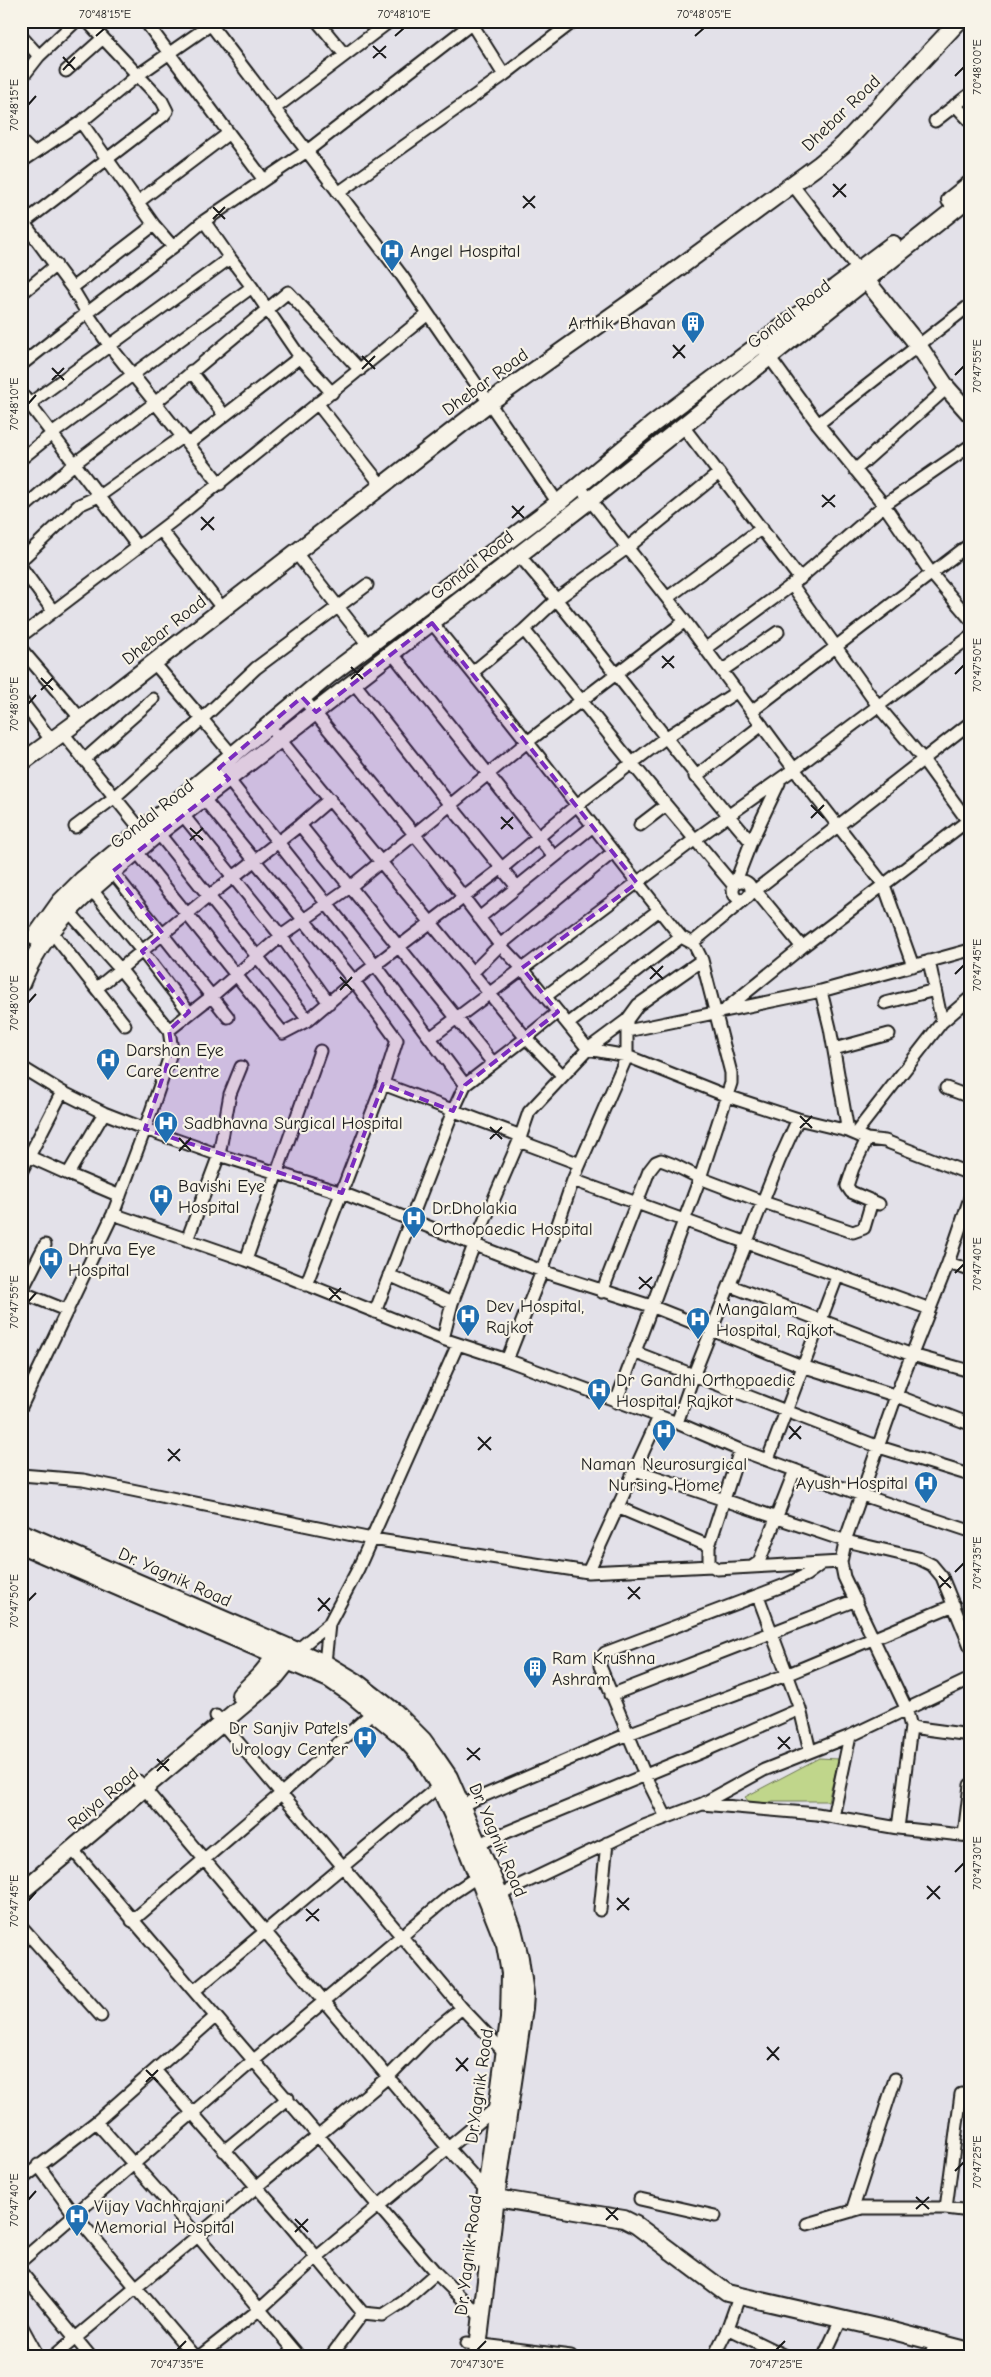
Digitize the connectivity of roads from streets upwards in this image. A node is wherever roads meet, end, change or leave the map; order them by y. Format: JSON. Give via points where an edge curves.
{"nodes":[{"id":1,"x":76,"y":21,"type":"edge"},
{"id":2,"x":87,"y":21,"type":"edge"},
{"id":3,"x":145,"y":21,"type":"edge"},
{"id":4,"x":317,"y":21,"type":"edge"},
{"id":5,"x":390,"y":21,"type":"edge"},
{"id":6,"x":574,"y":21,"type":"edge"},
{"id":7,"x":959,"y":21,"type":"edge"},
{"id":8,"x":472,"y":22,"type":"edge"},
{"id":9,"x":209,"y":23,"type":"edge"},
{"id":10,"x":21,"y":36,"type":"edge"},
{"id":11,"x":103,"y":38,"type":"junction"},
{"id":12,"x":170,"y":53,"type":"junction"},
{"id":13,"x":345,"y":55,"type":"junction"},
{"id":14,"x":39,"y":56,"type":"junction"},
{"id":15,"x":66,"y":71,"type":"dead end"},
{"id":16,"x":138,"y":75,"type":"junction"},
{"id":17,"x":504,"y":75,"type":"junction"},
{"id":18,"x":21,"y":78,"type":"edge"},
{"id":19,"x":970,"y":94,"type":"edge"},
{"id":20,"x":955,"y":105,"type":"junction"},
{"id":21,"x":274,"y":109,"type":"junction"},
{"id":22,"x":934,"y":121,"type":"dead end"},
{"id":23,"x":970,"y":121,"type":"edge"},
{"id":24,"x":81,"y":122,"type":"junction"},
{"id":25,"x":229,"y":133,"type":"junction"},
{"id":26,"x":21,"y":141,"type":"edge"},
{"id":27,"x":307,"y":151,"type":"junction"},
{"id":28,"x":33,"y":153,"type":"junction"},
{"id":29,"x":107,"y":158,"type":"junction"},
{"id":30,"x":21,"y":162,"type":"edge"},
{"id":31,"x":264,"y":180,"type":"junction"},
{"id":32,"x":792,"y":184,"type":"junction"},
{"id":33,"x":970,"y":184,"type":"edge"},
{"id":34,"x":338,"y":193,"type":"junction"},
{"id":35,"x":970,"y":197,"type":"edge"},
{"id":36,"x":138,"y":202,"type":"junction"},
{"id":37,"x":204,"y":221,"type":"junction"},
{"id":38,"x":22,"y":222,"type":"edge"},
{"id":39,"x":154,"y":225,"type":"junction"},
{"id":40,"x":173,"y":247,"type":"junction"},
{"id":41,"x":230,"y":258,"type":"junction"},
{"id":42,"x":56,"y":265,"type":"junction"},
{"id":43,"x":861,"y":274,"type":"junction"},
{"id":44,"x":252,"y":287,"type":"junction"},
{"id":45,"x":72,"y":288,"type":"junction"},
{"id":46,"x":21,"y":294,"type":"edge"},
{"id":47,"x":970,"y":305,"type":"edge"},
{"id":48,"x":268,"y":310,"type":"junction"},
{"id":49,"x":87,"y":313,"type":"junction"},
{"id":50,"x":428,"y":314,"type":"junction"},
{"id":51,"x":109,"y":345,"type":"junction"},
{"id":52,"x":918,"y":345,"type":"junction"},
{"id":53,"x":764,"y":350,"type":"junction"},
{"id":54,"x":300,"y":357,"type":"junction"},
{"id":55,"x":21,"y":365,"type":"edge"},
{"id":56,"x":360,"y":370,"type":"junction"},
{"id":57,"x":191,"y":371,"type":"junction"},
{"id":58,"x":134,"y":376,"type":"junction"},
{"id":59,"x":948,"y":388,"type":"junction"},
{"id":60,"x":21,"y":393,"type":"edge"},
{"id":61,"x":332,"y":393,"type":"junction"},
{"id":62,"x":156,"y":402,"type":"junction"},
{"id":63,"x":490,"y":402,"type":"junction"},
{"id":64,"x":317,"y":403,"type":"junction"},
{"id":65,"x":25,"y":407,"type":"edge"},
{"id":66,"x":970,"y":414,"type":"edge"},
{"id":67,"x":224,"y":415,"type":"junction"},
{"id":68,"x":818,"y":424,"type":"junction"},
{"id":69,"x":682,"y":425,"type":"junction"},
{"id":70,"x":52,"y":434,"type":"junction"},
{"id":71,"x":185,"y":440,"type":"junction"},
{"id":72,"x":970,"y":446,"type":"edge"},
{"id":73,"x":21,"y":459,"type":"edge"},
{"id":74,"x":75,"y":463,"type":"junction"},
{"id":75,"x":855,"y":470,"type":"junction"},
{"id":76,"x":719,"y":473,"type":"junction"},
{"id":77,"x":220,"y":484,"type":"junction"},
{"id":78,"x":382,"y":486,"type":"junction"},
{"id":79,"x":579,"y":486,"type":"junction"},
{"id":80,"x":99,"y":496,"type":"junction"},
{"id":81,"x":590,"y":500,"type":"junction"},
{"id":82,"x":558,"y":503,"type":"junction"},
{"id":83,"x":884,"y":506,"type":"junction"},
{"id":84,"x":21,"y":510,"type":"edge"},
{"id":85,"x":762,"y":528,"type":"junction"},
{"id":86,"x":161,"y":530,"type":"junction"},
{"id":87,"x":970,"y":544,"type":"edge"},
{"id":88,"x":138,"y":547,"type":"junction"},
{"id":89,"x":627,"y":548,"type":"junction"},
{"id":90,"x":296,"y":553,"type":"junction"},
{"id":91,"x":518,"y":554,"type":"junction"},
{"id":92,"x":21,"y":560,"type":"edge"},
{"id":93,"x":21,"y":567,"type":"edge"},
{"id":94,"x":931,"y":573,"type":"junction"},
{"id":95,"x":796,"y":582,"type":"junction"},
{"id":96,"x":367,"y":585,"type":"dead end"},
{"id":97,"x":667,"y":598,"type":"junction"},
{"id":98,"x":557,"y":599,"type":"junction"},
{"id":99,"x":338,"y":606,"type":"junction"},
{"id":100,"x":223,"y":609,"type":"junction"},
{"id":101,"x":53,"y":611,"type":"junction"},
{"id":102,"x":970,"y":619,"type":"edge"},
{"id":103,"x":685,"y":621,"type":"junction"},
{"id":104,"x":432,"y":623,"type":"junction"},
{"id":105,"x":524,"y":630,"type":"junction"},
{"id":106,"x":778,"y":632,"type":"dead end"},
{"id":107,"x":21,"y":636,"type":"edge"},
{"id":108,"x":970,"y":637,"type":"edge"},
{"id":109,"x":368,"y":645,"type":"junction"},
{"id":110,"x":836,"y":646,"type":"junction"},
{"id":111,"x":706,"y":648,"type":"junction"},
{"id":112,"x":21,"y":649,"type":"edge"},
{"id":113,"x":392,"y":653,"type":"junction"},
{"id":114,"x":154,"y":663,"type":"junction"},
{"id":115,"x":723,"y":670,"type":"junction"},
{"id":116,"x":472,"y":672,"type":"junction"},
{"id":117,"x":615,"y":674,"type":"junction"},
{"id":118,"x":354,"y":683,"type":"junction"},
{"id":119,"x":738,"y":691,"type":"junction"},
{"id":120,"x":302,"y":697,"type":"junction"},
{"id":121,"x":153,"y":699,"type":"dead end"},
{"id":122,"x":21,"y":700,"type":"edge"},
{"id":123,"x":582,"y":701,"type":"junction"},
{"id":124,"x":878,"y":706,"type":"junction"},
{"id":125,"x":752,"y":711,"type":"junction"},
{"id":126,"x":316,"y":712,"type":"junction"},
{"id":127,"x":81,"y":719,"type":"junction"},
{"id":128,"x":202,"y":719,"type":"junction"},
{"id":129,"x":970,"y":723,"type":"edge"},
{"id":130,"x":268,"y":725,"type":"junction"},
{"id":131,"x":762,"y":725,"type":"junction"},
{"id":132,"x":56,"y":736,"type":"junction"},
{"id":133,"x":281,"y":738,"type":"junction"},
{"id":134,"x":665,"y":738,"type":"junction"},
{"id":135,"x":526,"y":743,"type":"junction"},
{"id":136,"x":233,"y":756,"type":"junction"},
{"id":137,"x":922,"y":758,"type":"junction"},
{"id":138,"x":84,"y":760,"type":"junction"},
{"id":139,"x":21,"y":763,"type":"edge"},
{"id":140,"x":632,"y":764,"type":"junction"},
{"id":141,"x":794,"y":769,"type":"junction"},
{"id":142,"x":224,"y":774,"type":"junction"},
{"id":143,"x":487,"y":775,"type":"junction"},
{"id":144,"x":695,"y":777,"type":"junction"},
{"id":145,"x":780,"y":781,"type":"junction"},
{"id":146,"x":199,"y":793,"type":"junction"},
{"id":147,"x":115,"y":797,"type":"junction"},
{"id":148,"x":330,"y":799,"type":"junction"},
{"id":149,"x":578,"y":804,"type":"junction"},
{"id":150,"x":666,"y":805,"type":"junction"},
{"id":151,"x":450,"y":806,"type":"junction"},
{"id":152,"x":178,"y":809,"type":"junction"},
{"id":153,"x":728,"y":816,"type":"junction"},
{"id":154,"x":969,"y":821,"type":"edge"},
{"id":155,"x":640,"y":825,"type":"dead end"},
{"id":156,"x":300,"y":826,"type":"junction"},
{"id":157,"x":593,"y":826,"type":"junction"},
{"id":158,"x":837,"y":826,"type":"junction"},
{"id":159,"x":76,"y":827,"type":"dead end"},
{"id":160,"x":150,"y":829,"type":"junction"},
{"id":161,"x":413,"y":836,"type":"junction"},
{"id":162,"x":538,"y":836,"type":"junction"},
{"id":163,"x":694,"y":840,"type":"junction"},
{"id":164,"x":751,"y":842,"type":"junction"},
{"id":165,"x":278,"y":844,"type":"junction"},
{"id":166,"x":133,"y":846,"type":"junction"},
{"id":167,"x":612,"y":853,"type":"junction"},
{"id":168,"x":554,"y":857,"type":"junction"},
{"id":169,"x":382,"y":860,"type":"junction"},
{"id":170,"x":254,"y":861,"type":"junction"},
{"id":171,"x":109,"y":867,"type":"junction"},
{"id":172,"x":502,"y":868,"type":"junction"},
{"id":173,"x":232,"y":878,"type":"junction"},
{"id":174,"x":637,"y":883,"type":"junction"},
{"id":175,"x":86,"y":884,"type":"junction"},
{"id":176,"x":884,"y":885,"type":"junction"},
{"id":177,"x":350,"y":886,"type":"junction"},
{"id":178,"x":517,"y":887,"type":"junction"},
{"id":179,"x":733,"y":888,"type":"junction"},
{"id":180,"x":750,"y":895,"type":"junction"},
{"id":181,"x":209,"y":896,"type":"junction"},
{"id":182,"x":464,"y":897,"type":"junction"},
{"id":183,"x":325,"y":904,"type":"junction"},
{"id":184,"x":64,"y":907,"type":"junction"},
{"id":185,"x":659,"y":910,"type":"junction"},
{"id":186,"x":186,"y":915,"type":"junction"},
{"id":187,"x":478,"y":918,"type":"junction"},
{"id":188,"x":302,"y":920,"type":"junction"},
{"id":189,"x":716,"y":923,"type":"junction"},
{"id":190,"x":430,"y":924,"type":"junction"},
{"id":191,"x":48,"y":927,"type":"junction"},
{"id":192,"x":163,"y":934,"type":"junction"},
{"id":193,"x":280,"y":936,"type":"junction"},
{"id":194,"x":681,"y":938,"type":"junction"},
{"id":195,"x":692,"y":943,"type":"junction"},
{"id":196,"x":500,"y":945,"type":"junction"},
{"id":197,"x":400,"y":947,"type":"junction"},
{"id":198,"x":802,"y":947,"type":"junction"},
{"id":199,"x":970,"y":950,"type":"edge"},
{"id":200,"x":142,"y":951,"type":"junction"},
{"id":201,"x":258,"y":956,"type":"junction"},
{"id":202,"x":21,"y":960,"type":"edge"},
{"id":203,"x":702,"y":960,"type":"junction"},
{"id":204,"x":929,"y":961,"type":"junction"},
{"id":205,"x":376,"y":966,"type":"junction"},
{"id":206,"x":913,"y":966,"type":"junction"},
{"id":207,"x":522,"y":968,"type":"junction"},
{"id":208,"x":120,"y":969,"type":"junction"},
{"id":209,"x":472,"y":973,"type":"junction"},
{"id":210,"x":235,"y":974,"type":"junction"},
{"id":211,"x":354,"y":981,"type":"junction"},
{"id":212,"x":21,"y":984,"type":"edge"},
{"id":213,"x":97,"y":988,"type":"junction"},
{"id":214,"x":935,"y":990,"type":"junction"},
{"id":215,"x":821,"y":991,"type":"junction"},
{"id":216,"x":488,"y":992,"type":"junction"},
{"id":217,"x":212,"y":996,"type":"junction"},
{"id":218,"x":546,"y":996,"type":"junction"},
{"id":219,"x":970,"y":998,"type":"edge"},
{"id":220,"x":330,"y":1003,"type":"junction"},
{"id":221,"x":885,"y":1003,"type":"dead end"},
{"id":222,"x":720,"y":1010,"type":"junction"},
{"id":223,"x":189,"y":1012,"type":"junction"},
{"id":224,"x":558,"y":1012,"type":"junction"},
{"id":225,"x":456,"y":1016,"type":"junction"},
{"id":226,"x":228,"y":1017,"type":"dead end"},
{"id":227,"x":308,"y":1020,"type":"junction"},
{"id":228,"x":942,"y":1022,"type":"junction"},
{"id":229,"x":568,"y":1024,"type":"junction"},
{"id":230,"x":125,"y":1025,"type":"dead end"},
{"id":231,"x":627,"y":1026,"type":"junction"},
{"id":232,"x":169,"y":1030,"type":"junction"},
{"id":233,"x":889,"y":1034,"type":"dead end"},
{"id":234,"x":430,"y":1038,"type":"junction"},
{"id":235,"x":526,"y":1038,"type":"junction"},
{"id":236,"x":588,"y":1049,"type":"junction"},
{"id":237,"x":834,"y":1049,"type":"junction"},
{"id":238,"x":320,"y":1051,"type":"dead end"},
{"id":239,"x":627,"y":1056,"type":"junction"},
{"id":240,"x":493,"y":1063,"type":"junction"},
{"id":241,"x":21,"y":1067,"type":"edge"},
{"id":242,"x":241,"y":1067,"type":"dead end"},
{"id":243,"x":562,"y":1075,"type":"junction"},
{"id":244,"x":384,"y":1084,"type":"junction"},
{"id":245,"x":465,"y":1085,"type":"junction"},
{"id":246,"x":946,"y":1088,"type":"dead end"},
{"id":247,"x":729,"y":1091,"type":"junction"},
{"id":248,"x":62,"y":1092,"type":"junction"},
{"id":249,"x":970,"y":1097,"type":"edge"},
{"id":250,"x":453,"y":1111,"type":"junction"},
{"id":251,"x":104,"y":1113,"type":"junction"},
{"id":252,"x":798,"y":1119,"type":"junction"},
{"id":253,"x":145,"y":1129,"type":"junction"},
{"id":254,"x":852,"y":1132,"type":"junction"},
{"id":255,"x":520,"y":1138,"type":"junction"},
{"id":256,"x":867,"y":1139,"type":"junction"},
{"id":257,"x":25,"y":1155,"type":"edge"},
{"id":258,"x":218,"y":1155,"type":"junction"},
{"id":259,"x":580,"y":1164,"type":"junction"},
{"id":260,"x":276,"y":1171,"type":"junction"},
{"id":261,"x":21,"y":1172,"type":"edge"},
{"id":262,"x":68,"y":1174,"type":"junction"},
{"id":263,"x":970,"y":1174,"type":"edge"},
{"id":264,"x":700,"y":1178,"type":"junction"},
{"id":265,"x":573,"y":1180,"type":"junction"},
{"id":266,"x":342,"y":1193,"type":"junction"},
{"id":267,"x":120,"y":1196,"type":"junction"},
{"id":268,"x":970,"y":1198,"type":"edge"},
{"id":269,"x":638,"y":1202,"type":"junction"},
{"id":270,"x":763,"y":1202,"type":"junction"},
{"id":271,"x":113,"y":1214,"type":"junction"},
{"id":272,"x":410,"y":1218,"type":"junction"},
{"id":273,"x":684,"y":1218,"type":"junction"},
{"id":274,"x":966,"y":1218,"type":"edge"},
{"id":275,"x":188,"y":1240,"type":"junction"},
{"id":276,"x":748,"y":1243,"type":"junction"},
{"id":277,"x":45,"y":1245,"type":"dead end"},
{"id":278,"x":474,"y":1245,"type":"junction"},
{"id":279,"x":246,"y":1260,"type":"junction"},
{"id":280,"x":948,"y":1263,"type":"junction"},
{"id":281,"x":970,"y":1270,"type":"edge"},
{"id":282,"x":542,"y":1271,"type":"junction"},
{"id":283,"x":389,"y":1275,"type":"junction"},
{"id":284,"x":837,"y":1277,"type":"junction"},
{"id":285,"x":306,"y":1285,"type":"junction"},
{"id":286,"x":731,"y":1286,"type":"junction"},
{"id":287,"x":21,"y":1292,"type":"edge"},
{"id":288,"x":602,"y":1292,"type":"junction"},
{"id":289,"x":452,"y":1303,"type":"junction"},
{"id":290,"x":651,"y":1306,"type":"junction"},
{"id":291,"x":68,"y":1310,"type":"junction"},
{"id":292,"x":930,"y":1310,"type":"junction"},
{"id":293,"x":375,"y":1312,"type":"junction"},
{"id":294,"x":820,"y":1320,"type":"junction"},
{"id":295,"x":712,"y":1331,"type":"junction"},
{"id":296,"x":443,"y":1339,"type":"junction"},
{"id":297,"x":458,"y":1344,"type":"junction"},
{"id":298,"x":634,"y":1352,"type":"junction"},
{"id":299,"x":912,"y":1355,"type":"junction"},
{"id":300,"x":507,"y":1360,"type":"junction"},
{"id":301,"x":802,"y":1366,"type":"junction"},
{"id":302,"x":970,"y":1371,"type":"edge"},
{"id":303,"x":694,"y":1374,"type":"junction"},
{"id":304,"x":24,"y":1394,"type":"edge"},
{"id":305,"x":897,"y":1396,"type":"junction"},
{"id":306,"x":616,"y":1402,"type":"junction"},
{"id":307,"x":21,"y":1407,"type":"edge"},
{"id":308,"x":785,"y":1410,"type":"junction"},
{"id":309,"x":659,"y":1417,"type":"junction"},
{"id":310,"x":677,"y":1423,"type":"junction"},
{"id":311,"x":970,"y":1424,"type":"edge"},
{"id":312,"x":879,"y":1447,"type":"junction"},
{"id":313,"x":740,"y":1450,"type":"junction"},
{"id":314,"x":768,"y":1459,"type":"junction"},
{"id":315,"x":635,"y":1470,"type":"junction"},
{"id":316,"x":795,"y":1470,"type":"junction"},
{"id":317,"x":21,"y":1475,"type":"edge"},
{"id":318,"x":970,"y":1475,"type":"edge"},
{"id":319,"x":862,"y":1495,"type":"junction"},
{"id":320,"x":725,"y":1501,"type":"junction"},
{"id":321,"x":617,"y":1508,"type":"junction"},
{"id":322,"x":775,"y":1518,"type":"junction"},
{"id":323,"x":970,"y":1531,"type":"edge"},
{"id":324,"x":21,"y":1532,"type":"edge"},
{"id":325,"x":372,"y":1539,"type":"junction"},
{"id":326,"x":846,"y":1541,"type":"junction"},
{"id":327,"x":21,"y":1545,"type":"edge"},
{"id":328,"x":710,"y":1546,"type":"junction"},
{"id":329,"x":841,"y":1562,"type":"junction"},
{"id":330,"x":820,"y":1564,"type":"junction"},
{"id":331,"x":712,"y":1566,"type":"junction"},
{"id":332,"x":753,"y":1566,"type":"junction"},
{"id":333,"x":588,"y":1572,"type":"junction"},
{"id":334,"x":758,"y":1596,"type":"junction"},
{"id":335,"x":856,"y":1600,"type":"junction"},
{"id":336,"x":956,"y":1610,"type":"junction"},
{"id":337,"x":970,"y":1610,"type":"edge"},
{"id":338,"x":329,"y":1624,"type":"junction"},
{"id":339,"x":772,"y":1634,"type":"junction"},
{"id":340,"x":872,"y":1638,"type":"junction"},
{"id":341,"x":970,"y":1646,"type":"edge"},
{"id":342,"x":286,"y":1654,"type":"junction"},
{"id":343,"x":325,"y":1663,"type":"junction"},
{"id":344,"x":786,"y":1675,"type":"junction"},
{"id":345,"x":970,"y":1678,"type":"edge"},
{"id":346,"x":611,"y":1695,"type":"junction"},
{"id":347,"x":906,"y":1708,"type":"junction"},
{"id":348,"x":800,"y":1709,"type":"junction"},
{"id":349,"x":373,"y":1712,"type":"junction"},
{"id":350,"x":220,"y":1719,"type":"junction"},
{"id":351,"x":910,"y":1727,"type":"junction"},
{"id":352,"x":628,"y":1734,"type":"junction"},
{"id":353,"x":970,"y":1735,"type":"edge"},
{"id":354,"x":850,"y":1736,"type":"junction"},
{"id":355,"x":810,"y":1751,"type":"junction"},
{"id":356,"x":645,"y":1775,"type":"junction"},
{"id":357,"x":141,"y":1785,"type":"junction"},
{"id":358,"x":970,"y":1785,"type":"edge"},
{"id":359,"x":439,"y":1786,"type":"junction"},
{"id":360,"x":282,"y":1793,"type":"junction"},
{"id":361,"x":702,"y":1804,"type":"junction"},
{"id":362,"x":462,"y":1805,"type":"junction"},
{"id":363,"x":666,"y":1817,"type":"junction"},
{"id":364,"x":833,"y":1817,"type":"junction"},
{"id":365,"x":898,"y":1828,"type":"junction"},
{"id":366,"x":967,"y":1836,"type":"edge"},
{"id":367,"x":607,"y":1843,"type":"junction"},
{"id":368,"x":478,"y":1844,"type":"junction"},
{"id":369,"x":72,"y":1849,"type":"junction"},
{"id":370,"x":204,"y":1860,"type":"junction"},
{"id":371,"x":342,"y":1865,"type":"junction"},
{"id":372,"x":484,"y":1873,"type":"junction"},
{"id":373,"x":21,"y":1878,"type":"edge"},
{"id":374,"x":21,"y":1892,"type":"edge"},
{"id":375,"x":494,"y":1898,"type":"junction"},
{"id":376,"x":600,"y":1910,"type":"dead end"},
{"id":377,"x":132,"y":1921,"type":"junction"},
{"id":378,"x":21,"y":1926,"type":"edge"},
{"id":379,"x":265,"y":1932,"type":"junction"},
{"id":380,"x":403,"y":1936,"type":"junction"},
{"id":381,"x":194,"y":1991,"type":"junction"},
{"id":382,"x":325,"y":2002,"type":"junction"},
{"id":383,"x":462,"y":2008,"type":"junction"},
{"id":384,"x":101,"y":2016,"type":"dead end"},
{"id":385,"x":215,"y":2017,"type":"junction"},
{"id":386,"x":504,"y":2052,"type":"junction"},
{"id":387,"x":254,"y":2060,"type":"junction"},
{"id":388,"x":155,"y":2070,"type":"junction"},
{"id":389,"x":388,"y":2076,"type":"junction"},
{"id":390,"x":895,"y":2079,"type":"dead end"},
{"id":391,"x":961,"y":2094,"type":"dead end"},
{"id":392,"x":288,"y":2098,"type":"junction"},
{"id":393,"x":496,"y":2108,"type":"junction"},
{"id":394,"x":193,"y":2113,"type":"junction"},
{"id":395,"x":96,"y":2122,"type":"junction"},
{"id":396,"x":318,"y":2133,"type":"junction"},
{"id":397,"x":448,"y":2148,"type":"junction"},
{"id":398,"x":224,"y":2151,"type":"junction"},
{"id":399,"x":133,"y":2164,"type":"junction"},
{"id":400,"x":38,"y":2165,"type":"junction"},
{"id":401,"x":21,"y":2180,"type":"edge"},
{"id":402,"x":256,"y":2187,"type":"junction"},
{"id":403,"x":490,"y":2193,"type":"junction"},
{"id":404,"x":640,"y":2199,"type":"dead end"},
{"id":405,"x":380,"y":2206,"type":"junction"},
{"id":406,"x":946,"y":2208,"type":"junction"},
{"id":407,"x":852,"y":2211,"type":"junction"},
{"id":408,"x":970,"y":2211,"type":"edge"},
{"id":409,"x":74,"y":2214,"type":"junction"},
{"id":410,"x":715,"y":2216,"type":"dead end"},
{"id":411,"x":807,"y":2224,"type":"dead end"},
{"id":412,"x":197,"y":2235,"type":"junction"},
{"id":413,"x":317,"y":2257,"type":"junction"},
{"id":414,"x":21,"y":2261,"type":"edge"},
{"id":415,"x":21,"y":2272,"type":"edge"},
{"id":416,"x":436,"y":2273,"type":"junction"},
{"id":417,"x":136,"y":2288,"type":"junction"},
{"id":418,"x":739,"y":2297,"type":"junction"},
{"id":419,"x":260,"y":2309,"type":"junction"},
{"id":420,"x":476,"y":2312,"type":"junction"},
{"id":421,"x":363,"y":2313,"type":"junction"},
{"id":422,"x":841,"y":2320,"type":"junction"},
{"id":423,"x":21,"y":2325,"type":"edge"},
{"id":424,"x":728,"y":2328,"type":"junction"},
{"id":425,"x":76,"y":2338,"type":"junction"},
{"id":426,"x":472,"y":2350,"type":"edge"},
{"id":427,"x":933,"y":2350,"type":"edge"},
{"id":428,"x":970,"y":2351,"type":"edge"},
{"id":429,"x":546,"y":2354,"type":"edge"},
{"id":430,"x":38,"y":2356,"type":"edge"},
{"id":431,"x":54,"y":2356,"type":"edge"},
{"id":432,"x":90,"y":2356,"type":"edge"},
{"id":433,"x":194,"y":2356,"type":"edge"},
{"id":434,"x":200,"y":2356,"type":"edge"},
{"id":435,"x":298,"y":2356,"type":"edge"},
{"id":436,"x":330,"y":2356,"type":"edge"},
{"id":437,"x":571,"y":2356,"type":"edge"},
{"id":438,"x":714,"y":2356,"type":"edge"},
{"id":439,"x":785,"y":2356,"type":"edge"},
{"id":440,"x":824,"y":2356,"type":"edge"}],
"edges":[{"from":1,"to":14,"type":"street"},
{"from":2,"to":11,"type":"street"},
{"from":3,"to":12,"type":"street"},
{"from":4,"to":13,"type":"street"},
{"from":5,"to":13,"type":"street"},
{"from":6,"to":17,"type":"street"},
{"from":7,"to":32,"type":"street","name":"Dhebar Road","via":[[843,144]]},
{"from":8,"to":17,"type":"street"},
{"from":8,"to":27,"type":"street"},
{"from":9,"to":12,"type":"street"},
{"from":9,"to":21,"type":"street"},
{"from":10,"to":14,"type":"street"},
{"from":11,"to":15,"type":"street"},
{"from":11,"to":16,"type":"street"},
{"from":12,"to":16,"type":"street"},
{"from":12,"to":25,"type":"street"},
{"from":13,"to":21,"type":"street"},
{"from":14,"to":18,"type":"street"},
{"from":16,"to":24,"type":"street"},
{"from":16,"to":29,"type":"street","via":[[162,101],[166,111]]},
{"from":17,"to":34,"type":"street"},
{"from":19,"to":20,"type":"street"},
{"from":20,"to":22,"type":"street"},
{"from":20,"to":23,"type":"street"},
{"from":21,"to":27,"type":"street"},
{"from":24,"to":28,"type":"street"},
{"from":24,"to":29,"type":"street"},
{"from":25,"to":31,"type":"street"},
{"from":25,"to":36,"type":"street"},
{"from":26,"to":28,"type":"street"},
{"from":27,"to":31,"type":"street"},
{"from":27,"to":34,"type":"street"},
{"from":28,"to":30,"type":"street"},
{"from":29,"to":36,"type":"street"},
{"from":29,"to":38,"type":"street"},
{"from":31,"to":37,"type":"street"},
{"from":32,"to":43,"type":"street"},
{"from":32,"to":63,"type":"street","name":"Dhebar Road"},
{"from":33,"to":43,"type":"street","name":"Gondal Road"},
{"from":34,"to":50,"type":"street"},
{"from":35,"to":43,"type":"street","name":"Gondal Road"},
{"from":36,"to":39,"type":"street"},
{"from":37,"to":40,"type":"street"},
{"from":37,"to":41,"type":"street"},
{"from":38,"to":42,"type":"street"},
{"from":39,"to":40,"type":"street"},
{"from":39,"to":45,"type":"street"},
{"from":40,"to":49,"type":"street"},
{"from":41,"to":44,"type":"street"},
{"from":41,"to":51,"type":"street"},
{"from":42,"to":45,"type":"street"},
{"from":42,"to":46,"type":"street"},
{"from":43,"to":52,"type":"street"},
{"from":43,"to":53,"type":"street","name":"Gondal Road"},
{"from":44,"to":48,"type":"street"},
{"from":44,"to":58,"type":"street"},
{"from":45,"to":49,"type":"street"},
{"from":47,"to":52,"type":"street"},
{"from":48,"to":54,"type":"street"},
{"from":48,"to":56,"type":"street","via":[[288,292]]},
{"from":48,"to":57,"type":"street"},
{"from":49,"to":51,"type":"street"},
{"from":49,"to":55,"type":"street"},
{"from":50,"to":56,"type":"street"},
{"from":50,"to":63,"type":"street"},
{"from":51,"to":58,"type":"street"},
{"from":51,"to":65,"type":"street"},
{"from":52,"to":59,"type":"street"},
{"from":52,"to":68,"type":"street"},
{"from":53,"to":68,"type":"street"},
{"from":53,"to":69,"type":"street","name":"Gondal Road"},
{"from":53,"to":79,"type":"street","name":"Gondal Road","via":[[653,424]]},
{"from":54,"to":61,"type":"street"},
{"from":54,"to":67,"type":"street"},
{"from":56,"to":61,"type":"street"},
{"from":57,"to":62,"type":"street"},
{"from":57,"to":67,"type":"street"},
{"from":58,"to":62,"type":"street"},
{"from":58,"to":70,"type":"street"},
{"from":59,"to":66,"type":"street"},
{"from":59,"to":75,"type":"street"},
{"from":60,"to":65,"type":"street"},
{"from":61,"to":64,"type":"street"},
{"from":62,"to":71,"type":"street"},
{"from":62,"to":74,"type":"street"},
{"from":63,"to":78,"type":"street","name":"Dhebar Road"},
{"from":63,"to":82,"type":"street"},
{"from":64,"to":77,"type":"street"},
{"from":64,"to":78,"type":"street"},
{"from":65,"to":70,"type":"street"},
{"from":67,"to":71,"type":"street"},
{"from":68,"to":75,"type":"street"},
{"from":69,"to":76,"type":"street"},
{"from":69,"to":81,"type":"street","name":"Gondal Road"},
{"from":70,"to":73,"type":"street"},
{"from":70,"to":74,"type":"street"},
{"from":71,"to":77,"type":"street"},
{"from":71,"to":80,"type":"street"},
{"from":72,"to":83,"type":"street"},
{"from":74,"to":80,"type":"street"},
{"from":74,"to":84,"type":"street"},
{"from":75,"to":83,"type":"street"},
{"from":76,"to":85,"type":"street"},
{"from":76,"to":89,"type":"street"},
{"from":77,"to":86,"type":"street"},
{"from":78,"to":90,"type":"street","name":"Dhebar Road"},
{"from":79,"to":81,"type":"street"},
{"from":79,"to":82,"type":"street","name":"Gondal Road"},
{"from":80,"to":88,"type":"street"},
{"from":80,"to":92,"type":"street","via":[[69,514]]},
{"from":81,"to":89,"type":"street"},
{"from":81,"to":91,"type":"street","name":"Gondal Road"},
{"from":82,"to":109,"type":"street","name":"Gondal Road"},
{"from":83,"to":94,"type":"street"},
{"from":83,"to":95,"type":"street"},
{"from":85,"to":95,"type":"street"},
{"from":85,"to":97,"type":"street"},
{"from":86,"to":88,"type":"street"},
{"from":86,"to":100,"type":"street"},
{"from":87,"to":94,"type":"street"},
{"from":88,"to":101,"type":"street"},
{"from":89,"to":97,"type":"street"},
{"from":89,"to":98,"type":"street"},
{"from":90,"to":99,"type":"street"},
{"from":90,"to":100,"type":"street","name":"Dhebar Road"},
{"from":91,"to":98,"type":"street"},
{"from":91,"to":104,"type":"street","name":"Gondal Road"},
{"from":93,"to":101,"type":"street"},
{"from":94,"to":102,"type":"street"},
{"from":94,"to":110,"type":"street"},
{"from":95,"to":110,"type":"street"},
{"from":95,"to":111,"type":"street"},
{"from":96,"to":99,"type":"street"},
{"from":97,"to":103,"type":"street"},
{"from":98,"to":105,"type":"street"},
{"from":98,"to":117,"type":"street"},
{"from":99,"to":109,"type":"street"},
{"from":99,"to":128,"type":"street","via":[[256,668]]},
{"from":100,"to":114,"type":"street","name":"Dhebar Road"},
{"from":101,"to":107,"type":"street"},
{"from":103,"to":111,"type":"street"},
{"from":103,"to":117,"type":"street"},
{"from":104,"to":113,"type":"street","name":"Gondal Road"},
{"from":104,"to":116,"type":"street"},
{"from":105,"to":116,"type":"street"},
{"from":105,"to":123,"type":"street"},
{"from":106,"to":115,"type":"street"},
{"from":108,"to":124,"type":"street"},
{"from":109,"to":120,"type":"street","name":"Gondal Road"},
{"from":110,"to":124,"type":"street"},
{"from":110,"to":125,"type":"street"},
{"from":111,"to":115,"type":"street"},
{"from":112,"to":127,"type":"street"},
{"from":113,"to":118,"type":"street","name":"Gondal Road"},
{"from":113,"to":143,"type":"street"},
{"from":114,"to":127,"type":"street","name":"Dhebar Road"},
{"from":114,"to":128,"type":"street"},
{"from":115,"to":119,"type":"street"},
{"from":116,"to":135,"type":"street"},
{"from":117,"to":123,"type":"street"},
{"from":117,"to":134,"type":"street"},
{"from":118,"to":126,"type":"street","name":"Gondal Road"},
{"from":118,"to":151,"type":"street"},
{"from":119,"to":125,"type":"street"},
{"from":119,"to":134,"type":"street"},
{"from":120,"to":126,"type":"street"},
{"from":120,"to":130,"type":"street","name":"Gondal Road"},
{"from":121,"to":138,"type":"street"},
{"from":122,"to":132,"type":"street"},
{"from":123,"to":135,"type":"street"},
{"from":123,"to":140,"type":"street"},
{"from":124,"to":137,"type":"street"},
{"from":124,"to":141,"type":"street"},
{"from":125,"to":131,"type":"street"},
{"from":126,"to":133,"type":"street","name":"Gondal Road"},
{"from":126,"to":161,"type":"street"},
{"from":127,"to":132,"type":"street","name":"Dhebar Road"},
{"from":128,"to":136,"type":"street"},
{"from":128,"to":147,"type":"street"},
{"from":129,"to":137,"type":"street"},
{"from":130,"to":133,"type":"street"},
{"from":130,"to":136,"type":"street","name":"Gondal Road"},
{"from":131,"to":141,"type":"street"},
{"from":131,"to":144,"type":"street"},
{"from":132,"to":138,"type":"street"},
{"from":132,"to":139,"type":"street","name":"Dhebar Road"},
{"from":133,"to":142,"type":"street","name":"Gondal Road"},
{"from":133,"to":148,"type":"street"},
{"from":134,"to":140,"type":"street"},
{"from":134,"to":144,"type":"street"},
{"from":135,"to":143,"type":"street"},
{"from":135,"to":149,"type":"street"},
{"from":136,"to":142,"type":"street","name":"Gondal Road"},
{"from":137,"to":154,"type":"street"},
{"from":137,"to":158,"type":"street"},
{"from":138,"to":147,"type":"street"},
{"from":140,"to":149,"type":"street"},
{"from":140,"to":150,"type":"street"},
{"from":141,"to":145,"type":"street"},
{"from":141,"to":158,"type":"street"},
{"from":142,"to":146,"type":"street","name":"Gondal Road"},
{"from":142,"to":165,"type":"street"},
{"from":143,"to":151,"type":"street"},
{"from":143,"to":162,"type":"street"},
{"from":144,"to":153,"type":"street"},
{"from":145,"to":153,"type":"street"},
{"from":145,"to":164,"type":"street"},
{"from":146,"to":152,"type":"street","name":"Gondal Road"},
{"from":146,"to":170,"type":"street"},
{"from":147,"to":159,"type":"street"},
{"from":147,"to":160,"type":"street"},
{"from":148,"to":156,"type":"street"},
{"from":148,"to":169,"type":"street"},
{"from":149,"to":157,"type":"street"},
{"from":149,"to":162,"type":"street"},
{"from":150,"to":155,"type":"street"},
{"from":150,"to":163,"type":"street"},
{"from":151,"to":161,"type":"street"},
{"from":151,"to":172,"type":"street"},
{"from":152,"to":160,"type":"street","name":"Gondal Road"},
{"from":152,"to":173,"type":"street"},
{"from":153,"to":163,"type":"street"},
{"from":153,"to":164,"type":"street"},
{"from":154,"to":176,"type":"street"},
{"from":156,"to":165,"type":"street"},
{"from":156,"to":177,"type":"street"},
{"from":157,"to":167,"type":"street"},
{"from":157,"to":168,"type":"street"},
{"from":158,"to":176,"type":"street"},
{"from":158,"to":180,"type":"street"},
{"from":160,"to":166,"type":"street","name":"Gondal Road"},
{"from":160,"to":181,"type":"street"},
{"from":161,"to":169,"type":"street"},
{"from":161,"to":182,"type":"street"},
{"from":162,"to":168,"type":"street"},
{"from":162,"to":172,"type":"street"},
{"from":163,"to":174,"type":"street"},
{"from":163,"to":179,"type":"street"},
{"from":164,"to":179,"type":"street"},
{"from":165,"to":170,"type":"street"},
{"from":165,"to":183,"type":"street"},
{"from":166,"to":171,"type":"street","name":"Gondal Road"},
{"from":166,"to":186,"type":"street"},
{"from":167,"to":174,"type":"street"},
{"from":167,"to":196,"type":"street"},
{"from":168,"to":178,"type":"street"},
{"from":169,"to":177,"type":"street"},
{"from":169,"to":190,"type":"street"},
{"from":170,"to":173,"type":"street"},
{"from":170,"to":188,"type":"street"},
{"from":171,"to":175,"type":"street","name":"Gondal Road"},
{"from":171,"to":192,"type":"street"},
{"from":172,"to":178,"type":"street"},
{"from":172,"to":182,"type":"street"},
{"from":173,"to":181,"type":"street"},
{"from":173,"to":193,"type":"street"},
{"from":174,"to":185,"type":"street"},
{"from":174,"to":207,"type":"street"},
{"from":175,"to":184,"type":"street","name":"Gondal Road"},
{"from":175,"to":200,"type":"street"},
{"from":176,"to":198,"type":"street"},
{"from":176,"to":206,"type":"street"},
{"from":177,"to":183,"type":"street"},
{"from":177,"to":197,"type":"street"},
{"from":178,"to":187,"type":"street"},
{"from":179,"to":180,"type":"street","via":[[741,881],[747,882]]},
{"from":179,"to":189,"type":"street"},
{"from":180,"to":189,"type":"street"},
{"from":180,"to":198,"type":"street"},
{"from":181,"to":186,"type":"street"},
{"from":181,"to":201,"type":"street"},
{"from":182,"to":187,"type":"street"},
{"from":182,"to":190,"type":"street"},
{"from":183,"to":188,"type":"street"},
{"from":183,"to":205,"type":"street"},
{"from":184,"to":191,"type":"street","name":"Gondal Road"},
{"from":184,"to":208,"type":"street"},
{"from":185,"to":194,"type":"street"},
{"from":185,"to":218,"type":"street"},
{"from":186,"to":192,"type":"street"},
{"from":186,"to":210,"type":"street"},
{"from":187,"to":196,"type":"street"},
{"from":188,"to":193,"type":"street"},
{"from":188,"to":211,"type":"street"},
{"from":189,"to":195,"type":"street"},
{"from":190,"to":197,"type":"street"},
{"from":190,"to":209,"type":"street"},
{"from":191,"to":202,"type":"street","name":"Gondal Road"},
{"from":191,"to":212,"type":"street","name":"Gondal Road"},
{"from":191,"to":213,"type":"street"},
{"from":192,"to":200,"type":"street"},
{"from":192,"to":217,"type":"street"},
{"from":193,"to":201,"type":"street"},
{"from":193,"to":220,"type":"street"},
{"from":194,"to":195,"type":"street"},
{"from":194,"to":229,"type":"street"},
{"from":195,"to":203,"type":"street"},
{"from":196,"to":207,"type":"street"},
{"from":196,"to":209,"type":"street"},
{"from":197,"to":205,"type":"street"},
{"from":197,"to":225,"type":"street"},
{"from":198,"to":222,"type":"street"},
{"from":199,"to":204,"type":"street"},
{"from":200,"to":208,"type":"street"},
{"from":200,"to":223,"type":"street"},
{"from":201,"to":210,"type":"street"},
{"from":201,"to":227,"type":"street"},
{"from":203,"to":222,"type":"street"},
{"from":203,"to":231,"type":"street","via":[[638,1005]]},
{"from":204,"to":206,"type":"street"},
{"from":204,"to":214,"type":"street"},
{"from":205,"to":211,"type":"street"},
{"from":205,"to":234,"type":"street"},
{"from":206,"to":215,"type":"street"},
{"from":207,"to":216,"type":"street"},
{"from":207,"to":218,"type":"street"},
{"from":208,"to":213,"type":"street"},
{"from":208,"to":232,"type":"street"},
{"from":209,"to":216,"type":"street"},
{"from":210,"to":217,"type":"street"},
{"from":210,"to":227,"type":"street","via":[[283,1033]]},
{"from":211,"to":220,"type":"street"},
{"from":211,"to":244,"type":"street","via":[[396,1036]]},
{"from":213,"to":230,"type":"street"},
{"from":214,"to":221,"type":"street"},
{"from":214,"to":228,"type":"street"},
{"from":215,"to":222,"type":"street"},
{"from":215,"to":237,"type":"street"},
{"from":216,"to":225,"type":"street"},
{"from":216,"to":235,"type":"street"},
{"from":217,"to":223,"type":"street"},
{"from":217,"to":226,"type":"street"},
{"from":218,"to":224,"type":"street"},
{"from":219,"to":228,"type":"street"},
{"from":220,"to":227,"type":"street"},
{"from":222,"to":231,"type":"street"},
{"from":222,"to":247,"type":"street","via":[[731,1073]]},
{"from":223,"to":232,"type":"street"},
{"from":224,"to":229,"type":"street"},
{"from":224,"to":235,"type":"street"},
{"from":225,"to":234,"type":"street"},
{"from":225,"to":240,"type":"street"},
{"from":228,"to":254,"type":"street"},
{"from":229,"to":236,"type":"street"},
{"from":231,"to":236,"type":"street"},
{"from":231,"to":239,"type":"street"},
{"from":232,"to":253,"type":"street","via":[[172,1050]]},
{"from":233,"to":237,"type":"street"},
{"from":234,"to":245,"type":"street"},
{"from":235,"to":240,"type":"street"},
{"from":235,"to":243,"type":"street"},
{"from":236,"to":239,"type":"street"},
{"from":236,"to":243,"type":"street"},
{"from":237,"to":254,"type":"street"},
{"from":238,"to":260,"type":"street"},
{"from":239,"to":247,"type":"street"},
{"from":239,"to":259,"type":"street"},
{"from":240,"to":245,"type":"street"},
{"from":241,"to":248,"type":"street"},
{"from":242,"to":258,"type":"street","via":[[230,1094]]},
{"from":243,"to":255,"type":"street","via":[[529,1112]]},
{"from":244,"to":250,"type":"street"},
{"from":244,"to":266,"type":"street"},
{"from":245,"to":250,"type":"street"},
{"from":246,"to":249,"type":"street"},
{"from":247,"to":252,"type":"street"},
{"from":247,"to":264,"type":"street"},
{"from":248,"to":251,"type":"street"},
{"from":248,"to":257,"type":"street"},
{"from":250,"to":255,"type":"street"},
{"from":250,"to":272,"type":"street"},
{"from":251,"to":253,"type":"street"},
{"from":251,"to":262,"type":"street"},
{"from":252,"to":254,"type":"street"},
{"from":252,"to":270,"type":"street"},
{"from":253,"to":258,"type":"street"},
{"from":253,"to":267,"type":"street"},
{"from":254,"to":256,"type":"street"},
{"from":255,"to":259,"type":"street"},
{"from":255,"to":278,"type":"street"},
{"from":256,"to":263,"type":"street","via":[[885,1141]]},
{"from":256,"to":270,"type":"street","via":[[847,1186],[851,1192],[876,1203],[864,1228],[853,1232]]},
{"from":257,"to":261,"type":"street"},
{"from":257,"to":262,"type":"street"},
{"from":258,"to":260,"type":"street"},
{"from":258,"to":275,"type":"street"},
{"from":259,"to":265,"type":"street"},
{"from":260,"to":266,"type":"street"},
{"from":260,"to":279,"type":"street"},
{"from":262,"to":267,"type":"street"},
{"from":264,"to":269,"type":"street","via":[[661,1160],[649,1172]]},
{"from":264,"to":270,"type":"street"},
{"from":264,"to":273,"type":"street"},
{"from":265,"to":269,"type":"street"},
{"from":265,"to":282,"type":"street"},
{"from":266,"to":272,"type":"street"},
{"from":266,"to":285,"type":"street"},
{"from":267,"to":271,"type":"street"},
{"from":268,"to":274,"type":"street"},
{"from":269,"to":273,"type":"street"},
{"from":269,"to":288,"type":"street"},
{"from":270,"to":276,"type":"street"},
{"from":271,"to":275,"type":"street"},
{"from":271,"to":291,"type":"street"},
{"from":272,"to":278,"type":"street"},
{"from":272,"to":283,"type":"street"},
{"from":273,"to":276,"type":"street"},
{"from":273,"to":290,"type":"street"},
{"from":274,"to":280,"type":"street"},
{"from":275,"to":279,"type":"street"},
{"from":276,"to":284,"type":"street"},
{"from":276,"to":286,"type":"street"},
{"from":277,"to":287,"type":"street"},
{"from":278,"to":282,"type":"street"},
{"from":278,"to":289,"type":"street"},
{"from":279,"to":285,"type":"street"},
{"from":280,"to":281,"type":"street"},
{"from":280,"to":292,"type":"street"},
{"from":282,"to":288,"type":"street"},
{"from":282,"to":300,"type":"street"},
{"from":283,"to":289,"type":"street"},
{"from":283,"to":293,"type":"street"},
{"from":284,"to":292,"type":"street"},
{"from":284,"to":294,"type":"street"},
{"from":285,"to":293,"type":"street"},
{"from":286,"to":294,"type":"street"},
{"from":286,"to":295,"type":"street"},
{"from":287,"to":291,"type":"street"},
{"from":288,"to":290,"type":"street"},
{"from":289,"to":296,"type":"street"},
{"from":290,"to":295,"type":"street"},
{"from":290,"to":298,"type":"street"},
{"from":291,"to":304,"type":"street"},
{"from":292,"to":299,"type":"street"},
{"from":293,"to":296,"type":"street"},
{"from":294,"to":299,"type":"street"},
{"from":294,"to":301,"type":"street"},
{"from":295,"to":301,"type":"street"},
{"from":295,"to":303,"type":"street"},
{"from":296,"to":297,"type":"street"},
{"from":297,"to":300,"type":"street"},
{"from":297,"to":325,"type":"street"},
{"from":298,"to":303,"type":"street"},
{"from":298,"to":306,"type":"street"},
{"from":299,"to":302,"type":"street"},
{"from":299,"to":305,"type":"street"},
{"from":300,"to":306,"type":"street"},
{"from":301,"to":305,"type":"street"},
{"from":301,"to":308,"type":"street"},
{"from":303,"to":308,"type":"street"},
{"from":303,"to":310,"type":"street"},
{"from":304,"to":307,"type":"street"},
{"from":305,"to":311,"type":"street"},
{"from":305,"to":312,"type":"street"},
{"from":306,"to":309,"type":"street"},
{"from":308,"to":312,"type":"street"},
{"from":308,"to":314,"type":"street"},
{"from":309,"to":310,"type":"street"},
{"from":309,"to":315,"type":"street"},
{"from":310,"to":313,"type":"street"},
{"from":312,"to":318,"type":"street"},
{"from":312,"to":319,"type":"street"},
{"from":313,"to":314,"type":"street"},
{"from":313,"to":320,"type":"street"},
{"from":314,"to":316,"type":"street"},
{"from":315,"to":320,"type":"street"},
{"from":315,"to":321,"type":"street"},
{"from":316,"to":319,"type":"street"},
{"from":316,"to":322,"type":"street"},
{"from":317,"to":325,"type":"street","via":[[83,1480]]},
{"from":319,"to":323,"type":"street"},
{"from":319,"to":326,"type":"street"},
{"from":320,"to":322,"type":"street"},
{"from":320,"to":328,"type":"street"},
{"from":321,"to":328,"type":"street"},
{"from":321,"to":333,"type":"street"},
{"from":322,"to":326,"type":"street"},
{"from":322,"to":332,"type":"street","via":[[758,1562]]},
{"from":324,"to":342,"type":"street","name":"Dr. Yagnik Road"},
{"from":325,"to":333,"type":"street"},
{"from":325,"to":338,"type":"street"},
{"from":326,"to":329,"type":"street"},
{"from":326,"to":336,"type":"street","via":[[918,1558],[932,1565],[942,1577]]},
{"from":327,"to":342,"type":"street"},
{"from":328,"to":331,"type":"street"},
{"from":329,"to":330,"type":"street"},
{"from":329,"to":335,"type":"street","via":[[844,1577]]},
{"from":330,"to":332,"type":"street"},
{"from":330,"to":334,"type":"street","via":[[806,1575]]},
{"from":331,"to":332,"type":"street","via":[[717,1569]]},
{"from":331,"to":333,"type":"street"},
{"from":334,"to":339,"type":"street"},
{"from":334,"to":346,"type":"street","via":[[605,1653],[600,1666]]},
{"from":335,"to":339,"type":"street"},
{"from":335,"to":340,"type":"street"},
{"from":336,"to":337,"type":"street"},
{"from":336,"to":340,"type":"street"},
{"from":336,"to":341,"type":"street"},
{"from":338,"to":342,"type":"street"},
{"from":338,"to":343,"type":"street"},
{"from":339,"to":344,"type":"street"},
{"from":339,"to":346,"type":"street"},
{"from":340,"to":344,"type":"street"},
{"from":340,"to":347,"type":"street"},
{"from":342,"to":343,"type":"street","name":"Dr. Yagnik Road"},
{"from":342,"to":349,"type":"street","via":[[330,1680]]},
{"from":342,"to":350,"type":"street","name":"Raiya Road","via":[[272,1680]]},
{"from":343,"to":362,"type":"street","name":"Dr. Yagnik Road","via":[[355,1681],[408,1724],[440,1764]]},
{"from":344,"to":348,"type":"street"},
{"from":344,"to":352,"type":"street"},
{"from":345,"to":347,"type":"street"},
{"from":346,"to":352,"type":"street"},
{"from":347,"to":351,"type":"street"},
{"from":347,"to":354,"type":"street"},
{"from":348,"to":355,"type":"street"},
{"from":348,"to":356,"type":"street"},
{"from":349,"to":359,"type":"street","via":[[422,1758]]},
{"from":349,"to":360,"type":"street"},
{"from":350,"to":357,"type":"street","name":"Raiya Road"},
{"from":350,"to":360,"type":"street"},
{"from":351,"to":353,"type":"street"},
{"from":351,"to":365,"type":"street"},
{"from":352,"to":356,"type":"street"},
{"from":352,"to":362,"type":"street"},
{"from":354,"to":355,"type":"street"},
{"from":354,"to":364,"type":"street"},
{"from":355,"to":361,"type":"street","via":[[764,1770]]},
{"from":356,"to":363,"type":"street"},
{"from":356,"to":368,"type":"street"},
{"from":357,"to":369,"type":"street","name":"Raiya Road"},
{"from":357,"to":370,"type":"street"},
{"from":357,"to":373,"type":"street","name":"Raiya Road"},
{"from":358,"to":366,"type":"street"},
{"from":359,"to":371,"type":"street"},
{"from":359,"to":372,"type":"street"},
{"from":360,"to":370,"type":"street"},
{"from":360,"to":371,"type":"street"},
{"from":361,"to":363,"type":"street"},
{"from":361,"to":364,"type":"street"},
{"from":362,"to":368,"type":"street","name":"Dr. Yagnik Road"},
{"from":363,"to":367,"type":"street"},
{"from":364,"to":365,"type":"street"},
{"from":365,"to":366,"type":"street"},
{"from":367,"to":375,"type":"street"},
{"from":367,"to":376,"type":"street"},
{"from":368,"to":372,"type":"street","name":"Dr. Yagnik Road"},
{"from":369,"to":374,"type":"street","name":"Raiya Road"},
{"from":369,"to":377,"type":"street"},
{"from":370,"to":377,"type":"street"},
{"from":370,"to":379,"type":"street"},
{"from":371,"to":379,"type":"street"},
{"from":371,"to":380,"type":"street"},
{"from":372,"to":375,"type":"street","name":"Dr. Yagnik Road"},
{"from":372,"to":380,"type":"street","via":[[453,1893]]},
{"from":375,"to":386,"type":"street","name":"Dr.Yagnik Road","via":[[510,1974],[511,2000]]},
{"from":375,"to":403,"type":"street","name":"Dr. Yagnik Road","via":[[513,1929],[525,1994]]},
{"from":377,"to":381,"type":"street"},
{"from":378,"to":384,"type":"street"},
{"from":379,"to":381,"type":"street"},
{"from":379,"to":382,"type":"street"},
{"from":380,"to":382,"type":"street"},
{"from":380,"to":383,"type":"street"},
{"from":381,"to":385,"type":"street"},
{"from":382,"to":387,"type":"street"},
{"from":382,"to":389,"type":"street"},
{"from":383,"to":386,"type":"street"},
{"from":383,"to":389,"type":"street","via":[[428,2035]]},
{"from":385,"to":387,"type":"street"},
{"from":385,"to":388,"type":"street"},
{"from":386,"to":393,"type":"street","name":"Dr.Yagnik Road"},
{"from":387,"to":392,"type":"street"},
{"from":387,"to":394,"type":"street"},
{"from":388,"to":394,"type":"street"},
{"from":388,"to":395,"type":"street"},
{"from":389,"to":396,"type":"street"},
{"from":389,"to":397,"type":"street"},
{"from":390,"to":407,"type":"street"},
{"from":391,"to":406,"type":"street"},
{"from":392,"to":396,"type":"street"},
{"from":392,"to":398,"type":"street"},
{"from":393,"to":397,"type":"street"},
{"from":393,"to":403,"type":"street","name":"Dr.Yagnik Road"},
{"from":394,"to":398,"type":"street"},
{"from":394,"to":399,"type":"street"},
{"from":395,"to":399,"type":"street"},
{"from":395,"to":400,"type":"street"},
{"from":396,"to":402,"type":"street"},
{"from":396,"to":405,"type":"street"},
{"from":397,"to":403,"type":"street"},
{"from":397,"to":405,"type":"street"},
{"from":398,"to":402,"type":"street"},
{"from":399,"to":409,"type":"street"},
{"from":399,"to":412,"type":"street"},
{"from":400,"to":401,"type":"street"},
{"from":400,"to":409,"type":"street"},
{"from":402,"to":412,"type":"street"},
{"from":402,"to":413,"type":"street"},
{"from":403,"to":418,"type":"street","via":[[636,2225],[715,2285]]},
{"from":403,"to":420,"type":"street","name":"Dr. Yagnik Road"},
{"from":404,"to":410,"type":"street"},
{"from":405,"to":413,"type":"street"},
{"from":405,"to":416,"type":"street"},
{"from":406,"to":407,"type":"street","via":[[862,2208]]},
{"from":406,"to":408,"type":"street"},
{"from":407,"to":411,"type":"street"},
{"from":409,"to":414,"type":"street"},
{"from":409,"to":417,"type":"street"},
{"from":412,"to":417,"type":"street"},
{"from":412,"to":419,"type":"street"},
{"from":413,"to":419,"type":"street"},
{"from":413,"to":421,"type":"street"},
{"from":415,"to":425,"type":"street"},
{"from":416,"to":420,"type":"street"},
{"from":416,"to":421,"type":"street","via":[[403,2302],[382,2315]]},
{"from":417,"to":425,"type":"street"},
{"from":417,"to":433,"type":"street"},
{"from":418,"to":422,"type":"street"},
{"from":418,"to":424,"type":"street"},
{"from":419,"to":434,"type":"street"},
{"from":419,"to":435,"type":"street"},
{"from":420,"to":426,"type":"street","name":"Dr. Yagnik Road"},
{"from":421,"to":436,"type":"street"},
{"from":422,"to":427,"type":"street","via":[[889,2330]]},
{"from":422,"to":440,"type":"street"},
{"from":423,"to":430,"type":"street"},
{"from":424,"to":438,"type":"street"},
{"from":424,"to":439,"type":"street"},
{"from":425,"to":431,"type":"street"},
{"from":425,"to":432,"type":"street"},
{"from":426,"to":429,"type":"street"},
{"from":427,"to":428,"type":"street"},
{"from":429,"to":437,"type":"street"}]}
